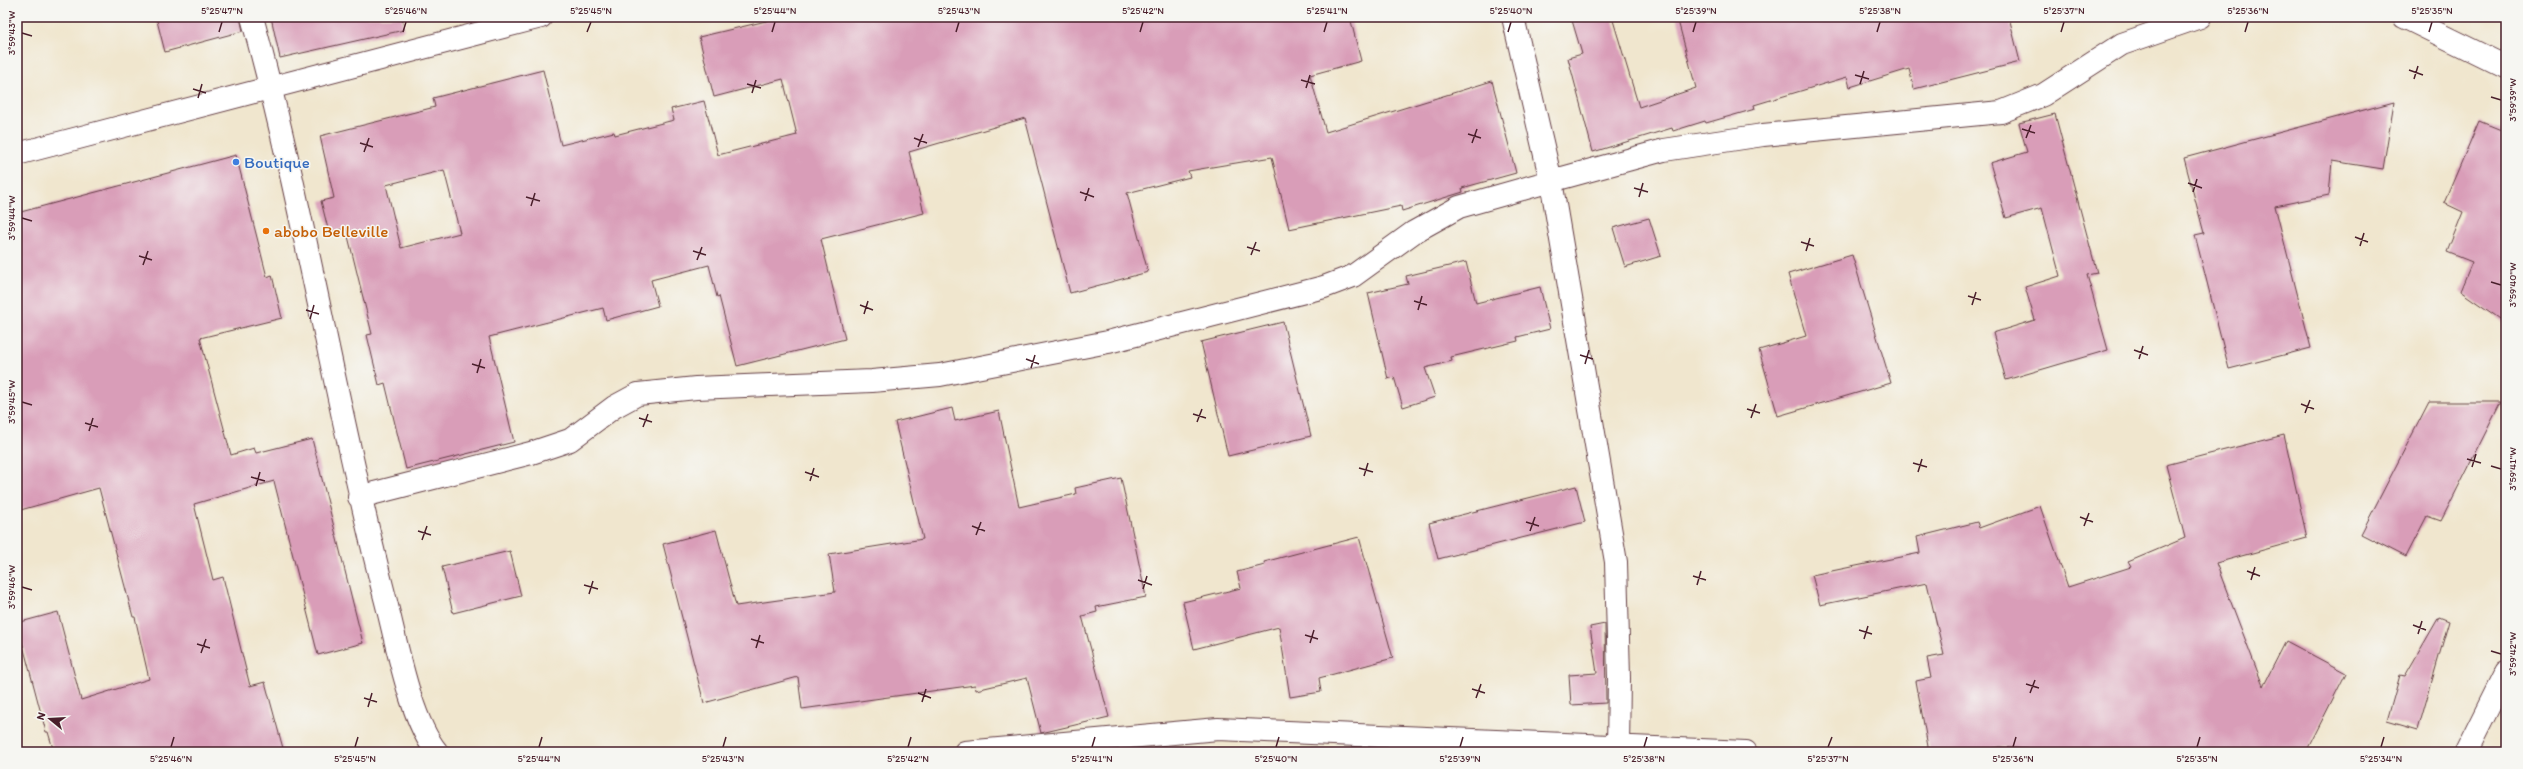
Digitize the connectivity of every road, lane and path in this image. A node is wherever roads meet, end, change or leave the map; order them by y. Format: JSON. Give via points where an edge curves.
{"nodes":[{"id":1,"x":252,"y":17,"type":"edge"},
{"id":2,"x":542,"y":17,"type":"edge"},
{"id":3,"x":1514,"y":17,"type":"edge"},
{"id":4,"x":2200,"y":17,"type":"edge"},
{"id":5,"x":2404,"y":17,"type":"edge"},
{"id":6,"x":2506,"y":67,"type":"edge"},
{"id":7,"x":272,"y":87,"type":"junction"},
{"id":8,"x":17,"y":154,"type":"edge"},
{"id":9,"x":1551,"y":181,"type":"junction"},
{"id":10,"x":359,"y":497,"type":"junction"},
{"id":11,"x":2506,"y":672,"type":"edge"},
{"id":12,"x":1618,"y":748,"type":"junction"},
{"id":13,"x":435,"y":752,"type":"edge"},
{"id":14,"x":965,"y":752,"type":"edge"},
{"id":15,"x":1746,"y":752,"type":"edge"},
{"id":16,"x":2466,"y":752,"type":"edge"}],
"edges":[{"from":1,"to":7,"type":"street"},
{"from":2,"to":7,"type":"street"},
{"from":3,"to":9,"type":"street"},
{"from":4,"to":9,"type":"street","via":[[2122,44],[2043,95],[2001,112],[1763,135],[1664,150]]},
{"from":5,"to":6,"type":"street"},
{"from":7,"to":8,"type":"street"},
{"from":7,"to":10,"type":"street"},
{"from":9,"to":10,"type":"street","via":[[1459,207],[1414,232],[1352,276],[1324,287],[1108,342],[940,375],[872,381],[696,388],[638,394],[614,407],[570,440],[531,453]]},
{"from":9,"to":12,"type":"street","via":[[1616,562]]},
{"from":10,"to":13,"type":"street","via":[[416,713]]},
{"from":11,"to":16,"type":"street"},
{"from":12,"to":14,"type":"street","via":[[1218,729]]},
{"from":12,"to":15,"type":"street"}]}
